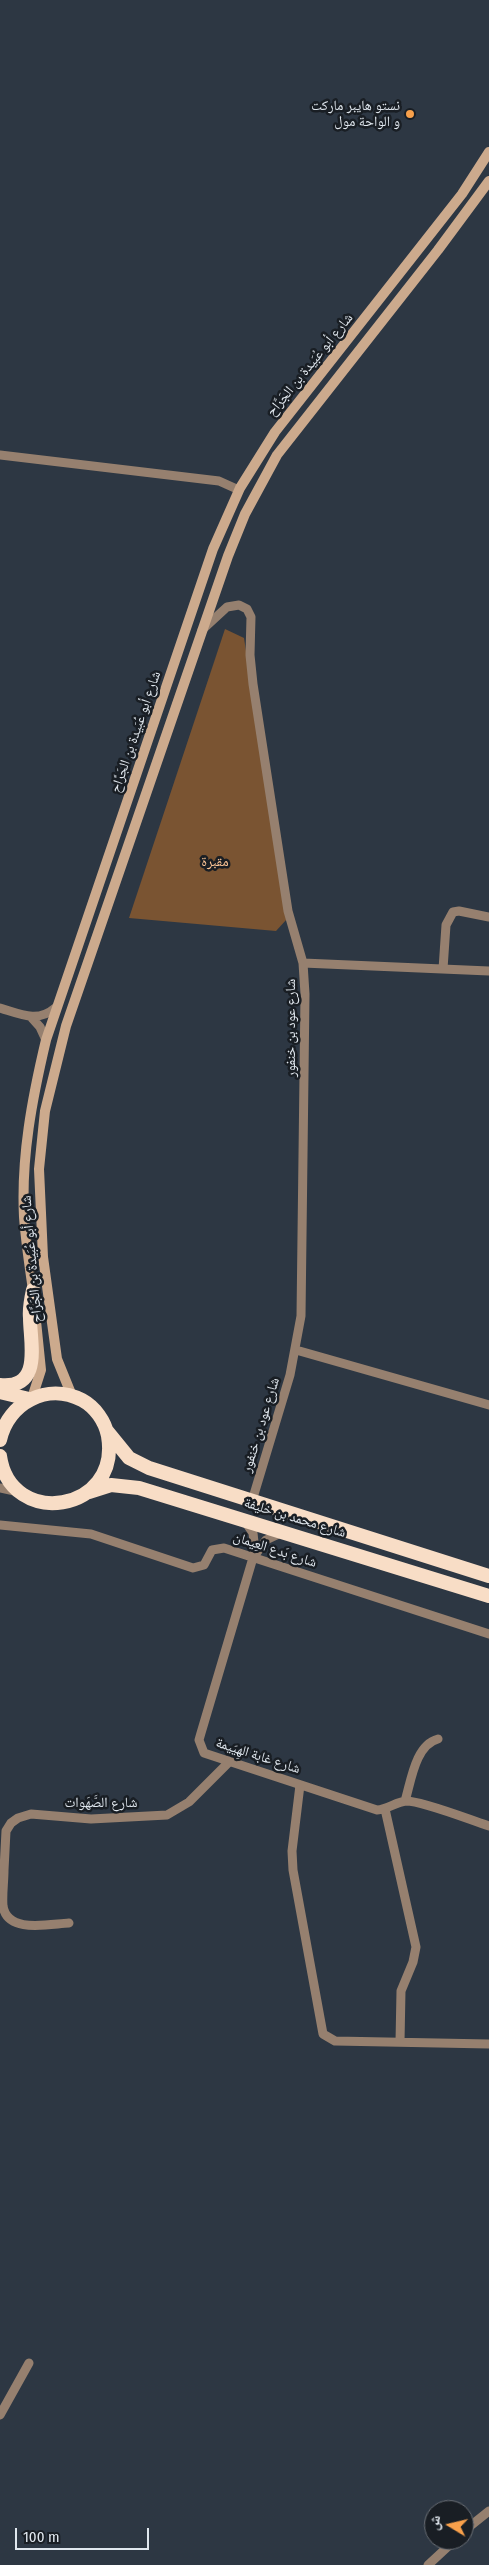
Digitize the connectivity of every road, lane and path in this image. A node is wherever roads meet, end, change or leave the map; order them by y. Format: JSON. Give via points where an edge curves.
{"nodes":[{"id":1,"x":489,"y":152,"type":"edge"},
{"id":2,"x":489,"y":181,"type":"edge"},
{"id":3,"x":0,"y":455,"type":"edge"},
{"id":4,"x":239,"y":490,"type":"junction"},
{"id":5,"x":202,"y":630,"type":"junction"},
{"id":6,"x":489,"y":917,"type":"edge"},
{"id":7,"x":303,"y":963,"type":"junction"},
{"id":8,"x":443,"y":969,"type":"junction"},
{"id":9,"x":489,"y":971,"type":"edge"},
{"id":10,"x":0,"y":1008,"type":"edge"},
{"id":11,"x":55,"y":1008,"type":"junction"},
{"id":12,"x":31,"y":1017,"type":"junction"},
{"id":13,"x":46,"y":1040,"type":"junction"},
{"id":14,"x":33,"y":1290,"type":"junction"},
{"id":15,"x":296,"y":1350,"type":"junction"},
{"id":16,"x":0,"y":1385,"type":"edge"},
{"id":17,"x":0,"y":1392,"type":"edge"},
{"id":18,"x":72,"y":1396,"type":"junction"},
{"id":19,"x":30,"y":1398,"type":"junction"},
{"id":20,"x":489,"y":1405,"type":"edge"},
{"id":21,"x":107,"y":1431,"type":"junction"},
{"id":22,"x":0,"y":1440,"type":"edge"},
{"id":23,"x":0,"y":1456,"type":"edge"},
{"id":24,"x":0,"y":1488,"type":"edge"},
{"id":25,"x":19,"y":1492,"type":"junction"},
{"id":26,"x":89,"y":1492,"type":"junction"},
{"id":27,"x":252,"y":1501,"type":"junction"},
{"id":28,"x":242,"y":1518,"type":"junction"},
{"id":29,"x":0,"y":1525,"type":"edge"},
{"id":30,"x":284,"y":1531,"type":"junction"},
{"id":31,"x":254,"y":1557,"type":"junction"},
{"id":32,"x":489,"y":1576,"type":"edge"},
{"id":33,"x":489,"y":1596,"type":"edge"},
{"id":34,"x":489,"y":1634,"type":"edge"},
{"id":35,"x":438,"y":1739,"type":"dead end"},
{"id":36,"x":229,"y":1762,"type":"junction"},
{"id":37,"x":300,"y":1785,"type":"junction"},
{"id":38,"x":405,"y":1801,"type":"junction"},
{"id":39,"x":385,"y":1809,"type":"junction"},
{"id":40,"x":489,"y":1826,"type":"edge"},
{"id":41,"x":2,"y":1873,"type":"edge"},
{"id":42,"x":69,"y":1923,"type":"dead end"},
{"id":43,"x":400,"y":2042,"type":"junction"},
{"id":44,"x":489,"y":2044,"type":"edge"},
{"id":45,"x":29,"y":2363,"type":"dead end"},
{"id":46,"x":0,"y":2415,"type":"edge"},
{"id":47,"x":489,"y":2511,"type":"edge"},
{"id":48,"x":474,"y":2523,"type":"edge"},
{"id":49,"x":444,"y":2550,"type":"edge"},
{"id":50,"x":428,"y":2565,"type":"edge"}],
"edges":[{"from":1,"to":4,"type":"main road","name":"شارع أبو عُبَيدة بن الجَرَّاح","via":[[462,194],[275,432]]},
{"from":2,"to":5,"type":"main road","name":"شارع أبو عُبَيدة بن الجَرَّاح","via":[[278,455],[245,514]]},
{"from":3,"to":4,"type":"street","via":[[219,480]]},
{"from":4,"to":11,"type":"main road","name":"شارع أبو عُبَيدة بن الجَرَّاح","via":[[213,549]]},
{"from":5,"to":7,"type":"street","name":"شارع عود بن خنفور","via":[[233,605],[247,609],[251,617],[253,684],[288,911]]},
{"from":5,"to":18,"type":"main road","name":"شارع أبو عُبَيدة بن الجَرَّاح","via":[[66,1026],[45,1111],[39,1169],[40,1228],[55,1349]]},
{"from":6,"to":8,"type":"street","via":[[459,911],[448,917]]},
{"from":7,"to":8,"type":"street"},
{"from":7,"to":15,"type":"street","name":"شارع عود بن خنفور","via":[[304,1190],[301,1316]]},
{"from":8,"to":9,"type":"street"},
{"from":10,"to":12,"type":"street"},
{"from":11,"to":12,"type":"street","via":[[44,1015]]},
{"from":11,"to":13,"type":"main road","name":"شارع أبو عُبَيدة بن الجَرَّاح"},
{"from":12,"to":13,"type":"street"},
{"from":13,"to":14,"type":"main road","name":"شارع أبو عُبَيدة بن الجَرَّاح","via":[[31,1108],[24,1174],[26,1238]]},
{"from":14,"to":16,"type":"highway","via":[[30,1317],[32,1365],[18,1382]]},
{"from":14,"to":19,"type":"main road","name":"شارع أبو عُبَيدة بن الجَرَّاح","via":[[41,1370]]},
{"from":15,"to":20,"type":"street"},
{"from":15,"to":27,"type":"street","name":"شارع عود بن خنفور"},
{"from":17,"to":19,"type":"highway"},
{"from":18,"to":19,"type":"highway","via":[[59,1393]]},
{"from":18,"to":21,"type":"highway","name":"شارع محمد بن خليفة","via":[[94,1409]]},
{"from":19,"to":22,"type":"highway","via":[[8,1418]]},
{"from":21,"to":26,"type":"highway","via":[[108,1464]]},
{"from":21,"to":27,"type":"highway","name":"شارع محمد بن خليفة","via":[[121,1450],[139,1464]]},
{"from":23,"to":25,"type":"highway","via":[[8,1479]]},
{"from":24,"to":25,"type":"street"},
{"from":25,"to":26,"type":"highway","name":"شارع محمد بن خليفة","via":[[35,1501],[54,1504],[72,1501]]},
{"from":26,"to":28,"type":"highway","name":"شارع محمد بن خليفة","via":[[112,1484],[125,1484]]},
{"from":27,"to":32,"type":"highway","name":"شارع محمد بن خليفة"},
{"from":28,"to":30,"type":"highway","name":"شارع محمد بن خليفة"},
{"from":28,"to":31,"type":"street","name":"شارع غابة الهِيَيمة","via":[[253,1533]]},
{"from":29,"to":31,"type":"street","name":"شارع بَدع العِيمان","via":[[91,1534],[193,1568],[204,1565],[210,1552],[216,1548]]},
{"from":30,"to":31,"type":"street","name":"شارع غابة الهِيَيمة","via":[[266,1540]]},
{"from":30,"to":33,"type":"highway","name":"شارع محمد بن خليفة"},
{"from":31,"to":34,"type":"street","name":"شارع بَدع العِيمان"},
{"from":31,"to":36,"type":"street","name":"شارع غابة الهِيَيمة","via":[[199,1740],[204,1753]]},
{"from":35,"to":38,"type":"street","via":[[429,1742],[422,1750]]},
{"from":36,"to":37,"type":"street","name":"شارع غابة الهِيَيمة"},
{"from":36,"to":41,"type":"street","name":"شارع الصَّهَوات","via":[[189,1802],[168,1815],[91,1819],[31,1814],[18,1818],[6,1831]]},
{"from":37,"to":39,"type":"street","name":"شارع غابة الهِيَيمة","via":[[368,1808]]},
{"from":37,"to":43,"type":"street","via":[[292,1851],[293,1870],[320,2028],[328,2039],[334,2041]]},
{"from":38,"to":39,"type":"street"},
{"from":38,"to":40,"type":"street"},
{"from":39,"to":43,"type":"street","via":[[416,1947],[401,1991]]},
{"from":41,"to":42,"type":"street","name":"شارع الصَّهَوات","via":[[4,1908],[10,1919],[22,1925]]},
{"from":43,"to":44,"type":"street"},
{"from":45,"to":46,"type":"street"},
{"from":47,"to":48,"type":"street"},
{"from":49,"to":50,"type":"street"}]}
